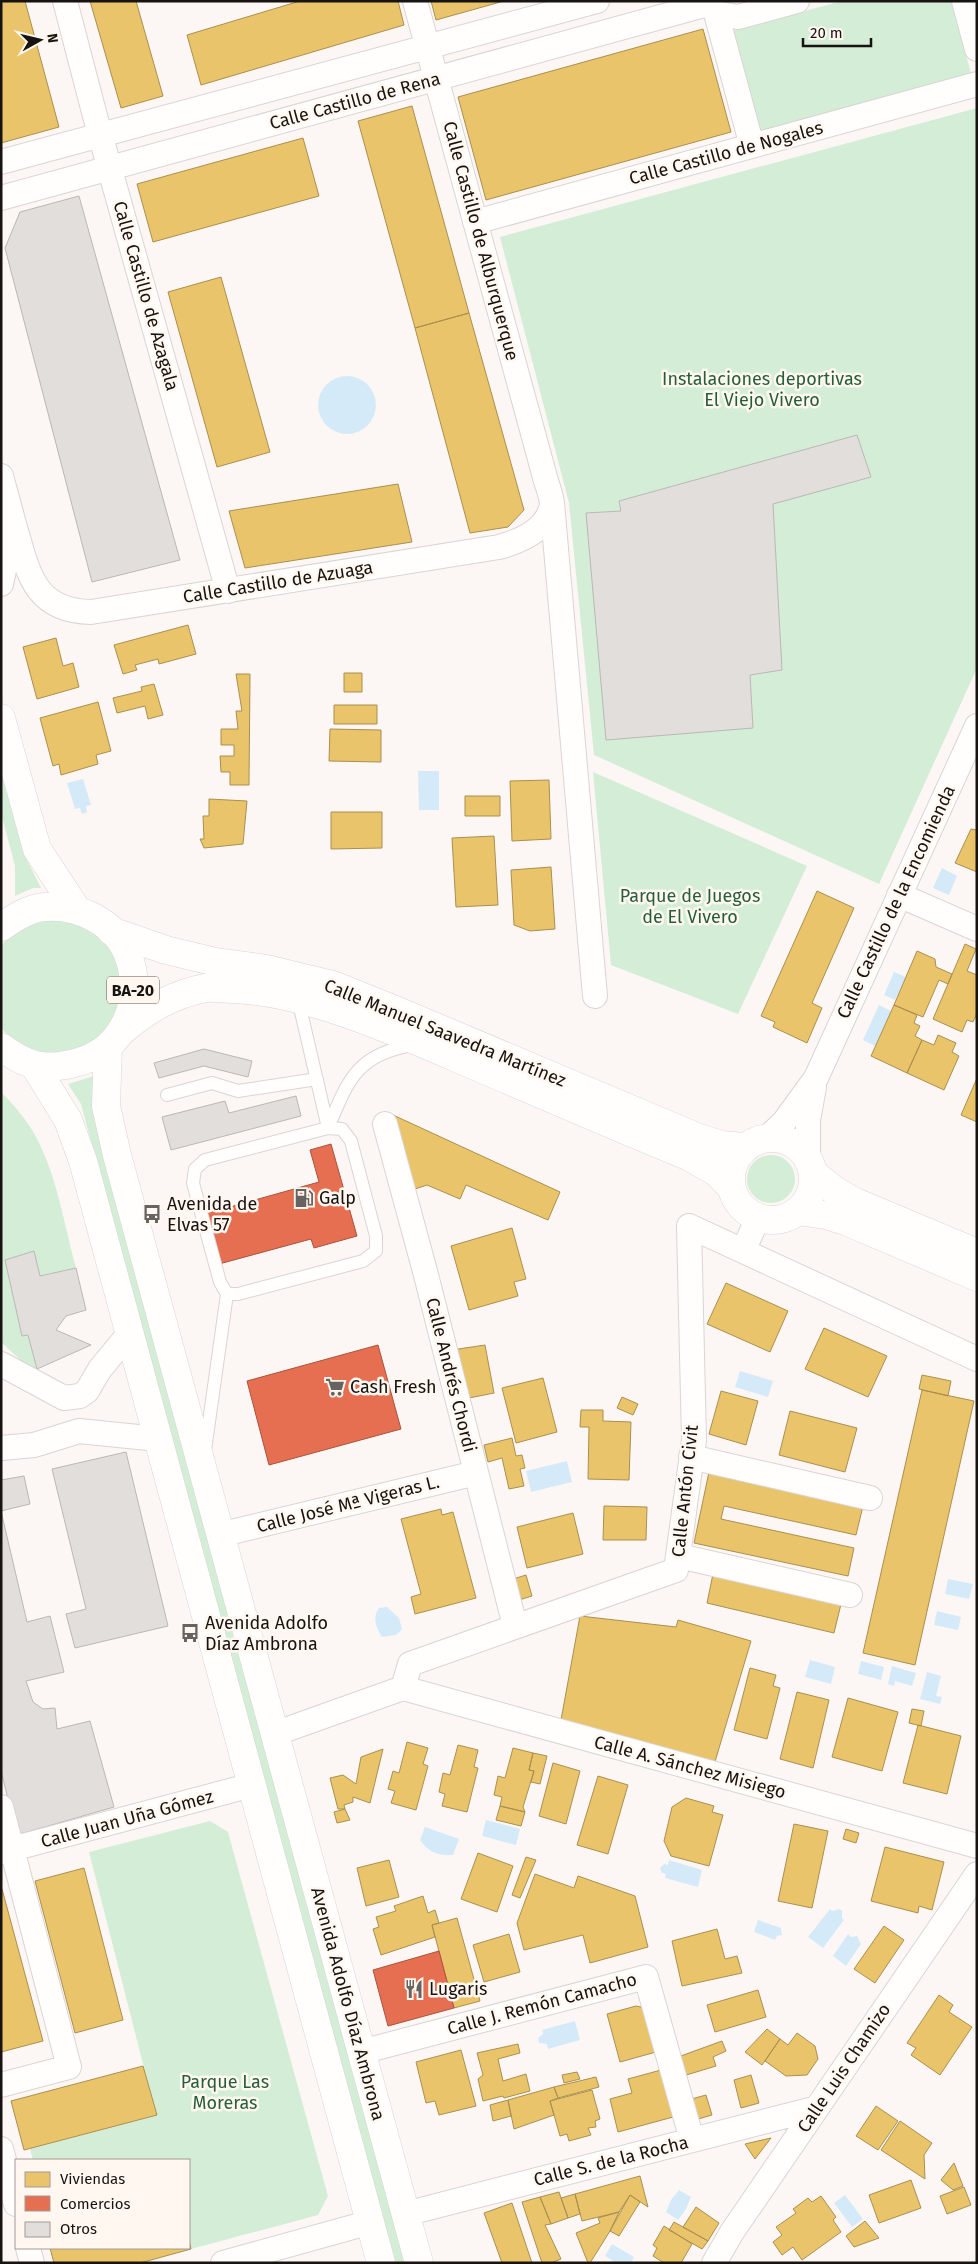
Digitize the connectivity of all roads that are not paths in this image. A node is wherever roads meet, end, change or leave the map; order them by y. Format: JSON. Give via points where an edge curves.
{"nodes":[{"id":1,"x":65,"y":1,"type":"edge"},
{"id":2,"x":415,"y":1,"type":"edge"},
{"id":3,"x":597,"y":1,"type":"edge"},
{"id":4,"x":797,"y":1,"type":"edge"},
{"id":5,"x":964,"y":1,"type":"edge"},
{"id":6,"x":711,"y":6,"type":"edge"},
{"id":7,"x":427,"y":47,"type":"junction"},
{"id":8,"x":977,"y":49,"type":"edge"},
{"id":9,"x":436,"y":79,"type":"junction"},
{"id":10,"x":977,"y":84,"type":"edge"},
{"id":11,"x":100,"y":135,"type":"junction"},
{"id":12,"x":752,"y":146,"type":"junction"},
{"id":13,"x":1,"y":162,"type":"edge"},
{"id":14,"x":109,"y":168,"type":"junction"},
{"id":15,"x":1,"y":198,"type":"edge"},
{"id":16,"x":475,"y":222,"type":"junction"},
{"id":17,"x":1,"y":476,"type":"edge"},
{"id":18,"x":552,"y":504,"type":"junction"},
{"id":19,"x":14,"y":524,"type":"junction"},
{"id":20,"x":1,"y":584,"type":"edge"},
{"id":21,"x":228,"y":590,"type":"junction"},
{"id":22,"x":1,"y":718,"type":"edge"},
{"id":23,"x":977,"y":726,"type":"edge"},
{"id":24,"x":900,"y":895,"type":"junction"},
{"id":25,"x":76,"y":910,"type":"junction"},
{"id":26,"x":1,"y":927,"type":"edge"},
{"id":27,"x":977,"y":929,"type":"edge"},
{"id":28,"x":111,"y":931,"type":"junction"},
{"id":29,"x":595,"y":996,"type":"dead end"},
{"id":30,"x":298,"y":999,"type":"junction"},
{"id":31,"x":115,"y":1039,"type":"junction"},
{"id":32,"x":422,"y":1044,"type":"junction"},
{"id":33,"x":1,"y":1047,"type":"edge"},
{"id":34,"x":34,"y":1065,"type":"junction"},
{"id":35,"x":816,"y":1078,"type":"junction"},
{"id":36,"x":317,"y":1079,"type":"junction"},
{"id":37,"x":167,"y":1095,"type":"dead end"},
{"id":38,"x":385,"y":1124,"type":"dead end"},
{"id":39,"x":328,"y":1128,"type":"junction"},
{"id":40,"x":756,"y":1142,"type":"junction"},
{"id":41,"x":811,"y":1166,"type":"junction"},
{"id":42,"x":731,"y":1187,"type":"junction"},
{"id":43,"x":798,"y":1211,"type":"junction"},
{"id":44,"x":758,"y":1218,"type":"junction"},
{"id":45,"x":743,"y":1251,"type":"junction"},
{"id":46,"x":977,"y":1254,"type":"edge"},
{"id":47,"x":977,"y":1277,"type":"edge"},
{"id":48,"x":227,"y":1294,"type":"junction"},
{"id":49,"x":129,"y":1334,"type":"junction"},
{"id":50,"x":977,"y":1359,"type":"edge"},
{"id":51,"x":1,"y":1364,"type":"edge"},
{"id":52,"x":87,"y":1391,"type":"junction"},
{"id":53,"x":64,"y":1398,"type":"junction"},
{"id":54,"x":93,"y":1431,"type":"junction"},
{"id":55,"x":69,"y":1433,"type":"junction"},
{"id":56,"x":158,"y":1439,"type":"junction"},
{"id":57,"x":1,"y":1448,"type":"edge"},
{"id":58,"x":692,"y":1457,"type":"junction"},
{"id":59,"x":202,"y":1470,"type":"junction"},
{"id":60,"x":476,"y":1473,"type":"junction"},
{"id":61,"x":870,"y":1498,"type":"dead end"},
{"id":62,"x":220,"y":1535,"type":"junction"},
{"id":63,"x":678,"y":1556,"type":"junction"},
{"id":64,"x":850,"y":1595,"type":"dead end"},
{"id":65,"x":515,"y":1626,"type":"junction"},
{"id":66,"x":403,"y":1688,"type":"junction"},
{"id":67,"x":274,"y":1734,"type":"junction"},
{"id":68,"x":252,"y":1785,"type":"junction"},
{"id":69,"x":1,"y":1806,"type":"edge"},
{"id":70,"x":977,"y":1846,"type":"edge"},
{"id":71,"x":7,"y":1851,"type":"edge"},
{"id":72,"x":977,"y":1874,"type":"edge"},
{"id":73,"x":361,"y":2052,"type":"junction"},
{"id":74,"x":1,"y":2085,"type":"edge"},
{"id":75,"x":817,"y":2108,"type":"junction"},
{"id":76,"x":692,"y":2140,"type":"junction"},
{"id":77,"x":1,"y":2149,"type":"edge"},
{"id":78,"x":15,"y":2200,"type":"edge"},
{"id":79,"x":405,"y":2214,"type":"junction"},
{"id":80,"x":370,"y":2222,"type":"junction"},
{"id":81,"x":28,"y":2249,"type":"edge"},
{"id":82,"x":32,"y":2263,"type":"edge"},
{"id":83,"x":223,"y":2263,"type":"edge"},
{"id":84,"x":381,"y":2263,"type":"edge"},
{"id":85,"x":418,"y":2263,"type":"edge"},
{"id":86,"x":714,"y":2263,"type":"edge"}],
"edges":[{"from":1,"to":11,"type":"street","name":"Calle Castillo de Azagala"},
{"from":2,"to":7,"type":"street","name":"Calle Castillo de Alburquerque"},
{"from":3,"to":7,"type":"street","name":"Calle Castillo de Rena"},
{"from":4,"to":6,"type":"street","via":[[738,17]]},
{"from":5,"to":8,"type":"street"},
{"from":6,"to":9,"type":"street","name":"Calle Castillo de Rena"},
{"from":6,"to":12,"type":"street"},
{"from":7,"to":9,"type":"street","name":"Calle Castillo de Alburquerque"},
{"from":7,"to":11,"type":"street","name":"Calle Castillo de Rena"},
{"from":9,"to":14,"type":"street","name":"Calle Castillo de Rena"},
{"from":9,"to":16,"type":"street","name":"Calle Castillo de Alburquerque"},
{"from":10,"to":12,"type":"street","name":"Calle Castillo de Nogales"},
{"from":11,"to":13,"type":"street","name":"Calle Castillo de Rena"},
{"from":11,"to":14,"type":"street","name":"Calle Castillo de Azagala"},
{"from":12,"to":16,"type":"street","name":"Calle Castillo de Nogales"},
{"from":14,"to":15,"type":"street","name":"Calle Castillo de Rena"},
{"from":14,"to":21,"type":"street","name":"Calle Castillo de Azagala"},
{"from":16,"to":18,"type":"street","name":"Calle Castillo de Alburquerque"},
{"from":17,"to":19,"type":"street","name":"Calle Castillo de Azuaga"},
{"from":18,"to":21,"type":"street","name":"Calle Castillo de Azuaga","via":[[532,534],[516,542]]},
{"from":18,"to":29,"type":"street"},
{"from":19,"to":20,"type":"street"},
{"from":19,"to":21,"type":"street","name":"Calle Castillo de Azuaga","via":[[30,575],[47,599],[60,607],[91,612]]},
{"from":22,"to":25,"type":"main road","via":[[37,848]]},
{"from":23,"to":24,"type":"street","name":"Calle Castillo de la Encomienda"},
{"from":24,"to":27,"type":"street"},
{"from":24,"to":35,"type":"street","name":"Calle Castillo de la Encomienda"},
{"from":25,"to":26,"type":"main road","number":"BA-20","via":[[45,907],[20,914]]},
{"from":25,"to":28,"type":"main road","number":"BA-20","via":[[88,914]]},
{"from":28,"to":31,"type":"main road","number":"BA-20","via":[[126,951],[134,978],[132,1009]]},
{"from":28,"to":40,"type":"main road","name":"Calle Manuel Saavedra Martínez","via":[[166,950],[333,986],[699,1138],[722,1145]]},
{"from":30,"to":31,"type":"main road","name":"Calle Manuel Saavedra Martínez","via":[[249,989],[206,988],[143,1013]]},
{"from":30,"to":32,"type":"main road","name":"Calle Manuel Saavedra Martínez"},
{"from":30,"to":36,"type":"lane"},
{"from":31,"to":34,"type":"main road","name":"Calle Manuel Saavedra Martínez","via":[[91,1059],[58,1068]]},
{"from":31,"to":59,"type":"main road","name":"Avenida Adolfo Díaz Ambrona","number":"BA-20","via":[[106,1106]]},
{"from":32,"to":39,"type":"lane","via":[[392,1049],[365,1063],[346,1084]]},
{"from":32,"to":42,"type":"main road","name":"Calle Manuel Saavedra Martínez","via":[[690,1157],[716,1172]]},
{"from":33,"to":34,"type":"main road","name":"Calle Manuel Saavedra Martínez"},
{"from":34,"to":49,"type":"main road","name":"Avenida Adolfo Díaz Ambrona","via":[[68,1120],[80,1153]]},
{"from":35,"to":40,"type":"street","name":"Calle Castillo de la Encomienda","via":[[784,1122]]},
{"from":35,"to":41,"type":"street","name":"Calle Castillo de la Encomienda","via":[[808,1120]]},
{"from":36,"to":37,"type":"lane","via":[[238,1091],[212,1083]]},
{"from":36,"to":39,"type":"lane"},
{"from":38,"to":60,"type":"street","name":"Calle Andrés Chordi"},
{"from":39,"to":48,"type":"lane","via":[[205,1160],[195,1169],[193,1183],[220,1282]]},
{"from":39,"to":48,"type":"lane","via":[[342,1129],[351,1141],[376,1236],[376,1252],[363,1261],[238,1294]]},
{"from":40,"to":41,"type":"main road","via":[[782,1138],[794,1143]]},
{"from":40,"to":42,"type":"main road","via":[[738,1154],[731,1169]]},
{"from":41,"to":43,"type":"main road","via":[[812,1190]]},
{"from":41,"to":46,"type":"main road","via":[[834,1190],[855,1202]]},
{"from":42,"to":44,"type":"main road","via":[[745,1211]]},
{"from":43,"to":44,"type":"main road","via":[[778,1220]]},
{"from":43,"to":47,"type":"main road","via":[[848,1222]]},
{"from":44,"to":45,"type":"street"},
{"from":45,"to":50,"type":"street"},
{"from":45,"to":58,"type":"street","name":"Calle Antón Civit","via":[[689,1226]]},
{"from":48,"to":59,"type":"lane"},
{"from":49,"to":52,"type":"street","via":[[100,1369]]},
{"from":49,"to":56,"type":"main road","name":"Avenida Adolfo Díaz Ambrona"},
{"from":51,"to":53,"type":"street"},
{"from":52,"to":53,"type":"street","via":[[80,1396]]},
{"from":52,"to":54,"type":"street","via":[[86,1411]]},
{"from":53,"to":55,"type":"street"},
{"from":54,"to":55,"type":"street"},
{"from":54,"to":56,"type":"street"},
{"from":55,"to":57,"type":"street","via":[[34,1445]]},
{"from":56,"to":68,"type":"main road","name":"Avenida Adolfo Díaz Ambrona"},
{"from":58,"to":61,"type":"street"},
{"from":58,"to":63,"type":"street","name":"Calle Antón Civit"},
{"from":59,"to":62,"type":"main road","name":"Avenida Adolfo Díaz Ambrona","number":"BA-20"},
{"from":60,"to":62,"type":"street","name":"Calle José Mª Vigeras L."},
{"from":60,"to":65,"type":"street","name":"Calle Andrés Chordi"},
{"from":62,"to":67,"type":"main road","name":"Avenida Adolfo Díaz Ambrona","number":"BA-20"},
{"from":63,"to":64,"type":"street"},
{"from":63,"to":65,"type":"street","name":"Calle Antón Civit","via":[[676,1570]]},
{"from":65,"to":66,"type":"street","name":"Calle Antón Civit","via":[[410,1664]]},
{"from":66,"to":67,"type":"street"},
{"from":66,"to":70,"type":"street","name":"Calle A. Sánchez Misiego"},
{"from":67,"to":73,"type":"main road","name":"Avenida Adolfo Díaz Ambrona","number":"BA-20"},
{"from":68,"to":71,"type":"street","name":"Calle Juan Uña Gómez"},
{"from":68,"to":80,"type":"main road","name":"Avenida Adolfo Díaz Ambrona"},
{"from":69,"to":71,"type":"street"},
{"from":71,"to":74,"type":"street","via":[[69,2067]]},
{"from":72,"to":75,"type":"street","name":"Calle Luis Chamizo"},
{"from":73,"to":76,"type":"street","name":"Calle J. Remón Camacho","via":[[646,1977]]},
{"from":73,"to":79,"type":"main road","name":"Avenida Adolfo Díaz Ambrona","number":"BA-20"},
{"from":75,"to":76,"type":"street","name":"Calle S. de la Rocha"},
{"from":75,"to":86,"type":"street","name":"Calle Luis Chamizo"},
{"from":76,"to":79,"type":"street","name":"Calle S. de la Rocha"},
{"from":77,"to":78,"type":"street"},
{"from":79,"to":85,"type":"main road","name":"Avenida Adolfo Díaz Ambrona","number":"BA-20"},
{"from":80,"to":83,"type":"street"},
{"from":80,"to":84,"type":"main road","name":"Avenida Adolfo Díaz Ambrona"},
{"from":81,"to":82,"type":"street"}]}
